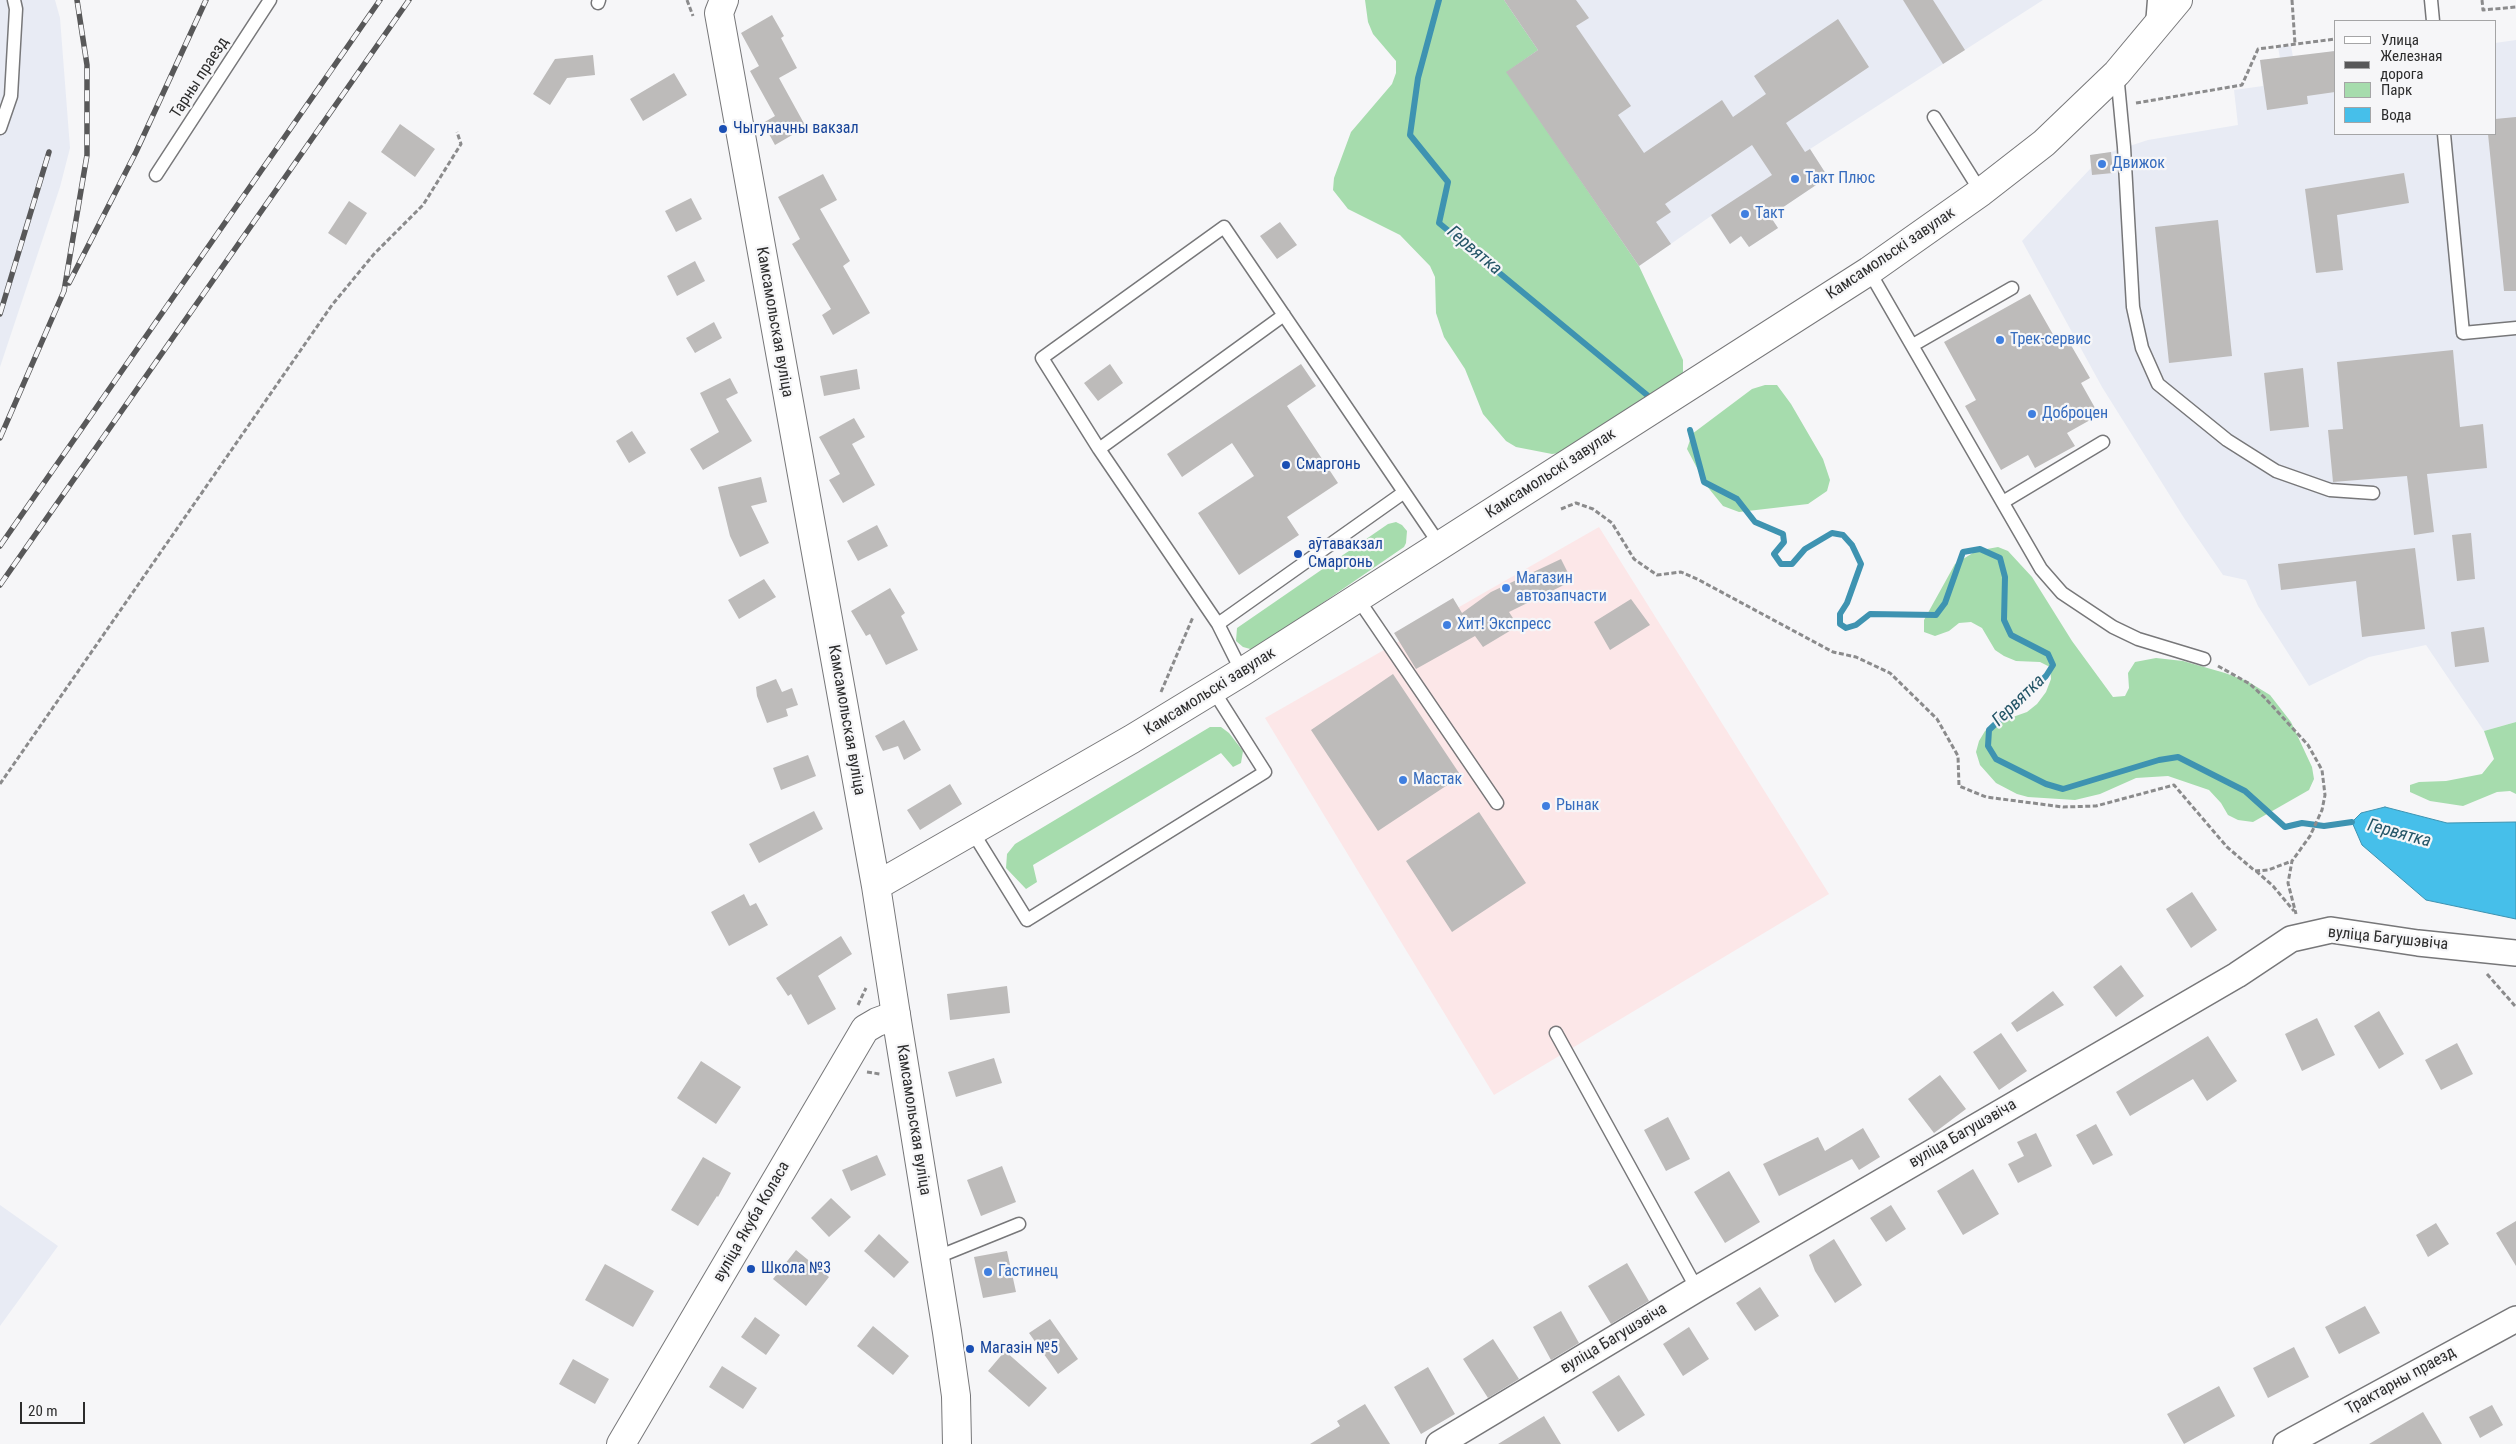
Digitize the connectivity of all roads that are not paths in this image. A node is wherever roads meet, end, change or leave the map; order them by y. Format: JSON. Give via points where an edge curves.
{"nodes":[{"id":1,"x":14,"y":0,"type":"edge"},
{"id":2,"x":270,"y":0,"type":"edge"},
{"id":3,"x":724,"y":0,"type":"edge"},
{"id":4,"x":2154,"y":0,"type":"edge"},
{"id":5,"x":2178,"y":0,"type":"edge"},
{"id":6,"x":2432,"y":0,"type":"edge"},
{"id":7,"x":2434,"y":20,"type":"edge"},
{"id":8,"x":2152,"y":32,"type":"junction"},
{"id":9,"x":2117,"y":74,"type":"junction"},
{"id":10,"x":1934,"y":117,"type":"dead end"},
{"id":11,"x":0,"y":128,"type":"edge"},
{"id":12,"x":2444,"y":135,"type":"edge"},
{"id":13,"x":156,"y":175,"type":"dead end"},
{"id":14,"x":1981,"y":192,"type":"junction"},
{"id":15,"x":1869,"y":271,"type":"junction"},
{"id":16,"x":2012,"y":288,"type":"dead end"},
{"id":17,"x":1284,"y":316,"type":"junction"},
{"id":18,"x":2516,"y":328,"type":"edge"},
{"id":19,"x":1913,"y":344,"type":"junction"},
{"id":20,"x":2103,"y":442,"type":"dead end"},
{"id":21,"x":1099,"y":449,"type":"junction"},
{"id":22,"x":1403,"y":493,"type":"junction"},
{"id":23,"x":2372,"y":493,"type":"dead end"},
{"id":24,"x":2003,"y":502,"type":"junction"},
{"id":25,"x":1440,"y":545,"type":"junction"},
{"id":26,"x":1358,"y":599,"type":"junction"},
{"id":27,"x":1218,"y":624,"type":"junction"},
{"id":28,"x":2204,"y":659,"type":"road end"},
{"id":29,"x":1242,"y":672,"type":"junction"},
{"id":30,"x":1213,"y":690,"type":"junction"},
{"id":31,"x":1498,"y":803,"type":"dead end"},
{"id":32,"x":972,"y":831,"type":"junction"},
{"id":33,"x":876,"y":886,"type":"junction"},
{"id":34,"x":2516,"y":953,"type":"edge"},
{"id":35,"x":896,"y":1015,"type":"junction"},
{"id":36,"x":1556,"y":1033,"type":"dead end"},
{"id":37,"x":1019,"y":1224,"type":"dead end"},
{"id":38,"x":935,"y":1258,"type":"junction"},
{"id":39,"x":1697,"y":1290,"type":"junction"},
{"id":40,"x":2516,"y":1319,"type":"edge"},
{"id":41,"x":621,"y":1444,"type":"edge"},
{"id":42,"x":957,"y":1444,"type":"edge"},
{"id":43,"x":1438,"y":1444,"type":"edge"},
{"id":44,"x":2286,"y":1444,"type":"edge"}],
"edges":[{"from":1,"to":11,"type":"lane","via":[[11,96]]},
{"from":2,"to":13,"type":"lane","name":"Тарны праезд"},
{"from":3,"to":33,"type":"street","name":"Камсамольская вуліца","via":[[719,13]]},
{"from":4,"to":8,"type":"lane"},
{"from":5,"to":8,"type":"street","name":"Камсамольскі завулак"},
{"from":6,"to":7,"type":"lane"},
{"from":8,"to":9,"type":"street","name":"Камсамольскі завулак"},
{"from":9,"to":14,"type":"street","name":"Камсамольскі завулак","via":[[2044,143]]},
{"from":9,"to":23,"type":"lane","via":[[2133,308],[2142,348],[2158,384],[2227,440],[2276,471],[2330,490]]},
{"from":10,"to":14,"type":"lane"},
{"from":12,"to":18,"type":"lane","via":[[2463,334]]},
{"from":14,"to":15,"type":"street","name":"Камсамольскі завулак"},
{"from":15,"to":19,"type":"lane"},
{"from":15,"to":25,"type":"street","name":"Камсамольскі завулак"},
{"from":16,"to":19,"type":"lane"},
{"from":17,"to":21,"type":"lane"},
{"from":17,"to":21,"type":"lane","via":[[1224,227],[1042,358]]},
{"from":17,"to":22,"type":"lane"},
{"from":19,"to":24,"type":"lane"},
{"from":20,"to":24,"type":"lane"},
{"from":21,"to":27,"type":"lane"},
{"from":22,"to":25,"type":"lane"},
{"from":22,"to":27,"type":"lane"},
{"from":24,"to":28,"type":"lane","via":[[2040,569],[2062,593],[2100,619],[2138,639]]},
{"from":25,"to":26,"type":"street","name":"Камсамольскі завулак"},
{"from":26,"to":29,"type":"street","name":"Камсамольскі завулак"},
{"from":26,"to":31,"type":"lane"},
{"from":27,"to":29,"type":"lane"},
{"from":29,"to":30,"type":"street","name":"Камсамольскі завулак"},
{"from":30,"to":32,"type":"street","name":"Камсамольскі завулак"},
{"from":30,"to":32,"type":"lane","via":[[1265,772],[1027,920]]},
{"from":32,"to":33,"type":"street","name":"Камсамольскі завулак"},
{"from":33,"to":35,"type":"street","name":"Камсамольская вуліца"},
{"from":34,"to":39,"type":"street","name":"вуліца Багушэвіча","via":[[2331,930],[2290,939],[2237,975]]},
{"from":35,"to":38,"type":"street","name":"Камсамольская вуліца"},
{"from":35,"to":41,"type":"street","name":"вуліца Якуба Коласа","via":[[865,1029]]},
{"from":36,"to":39,"type":"lane"},
{"from":37,"to":38,"type":"lane"},
{"from":38,"to":42,"type":"street","name":"Камсамольская вуліца","via":[[956,1396]]},
{"from":39,"to":43,"type":"street","name":"вуліца Багушэвіча"},
{"from":40,"to":44,"type":"street","name":"Трактарны праезд"}]}
